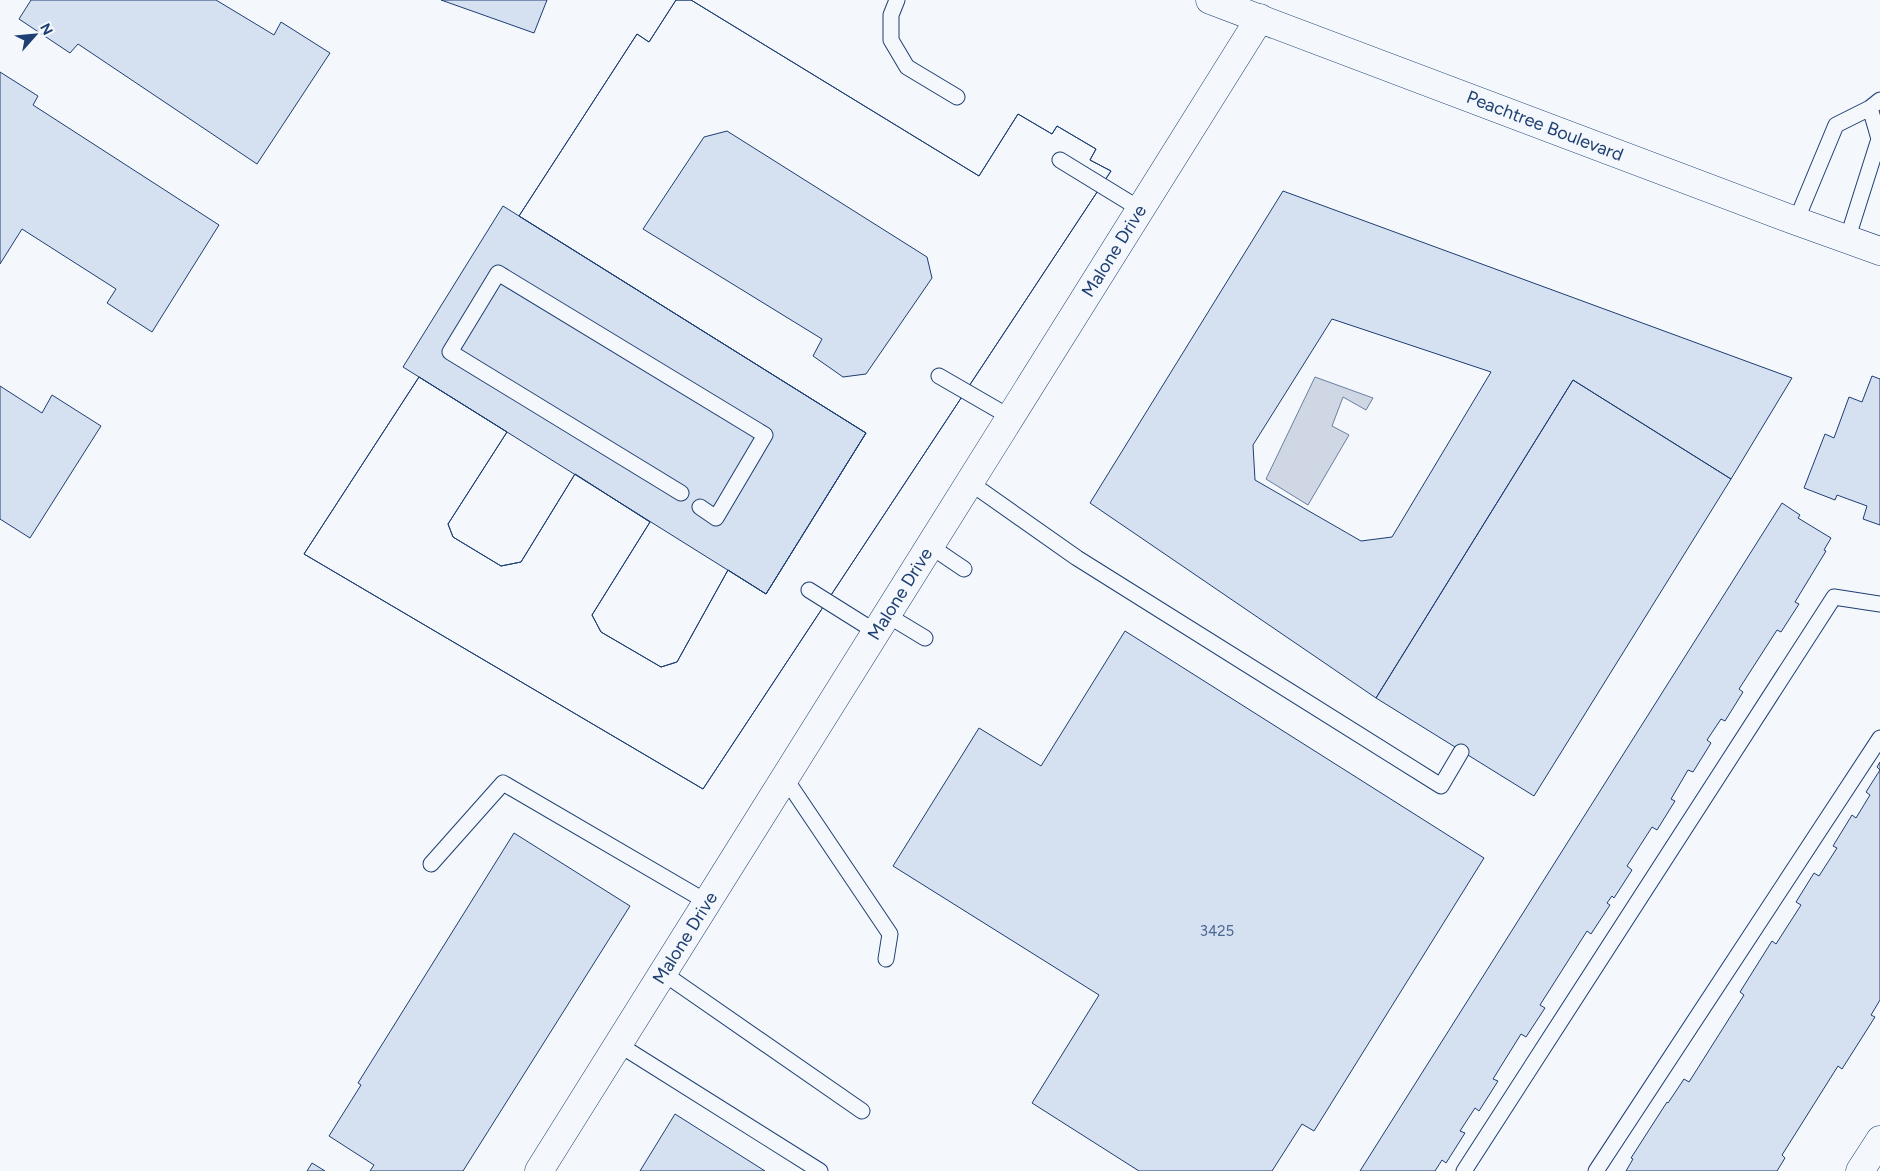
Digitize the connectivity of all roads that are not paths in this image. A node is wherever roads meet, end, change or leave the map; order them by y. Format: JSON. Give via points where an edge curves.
{"nodes":[{"id":1,"x":897,"y":0,"type":"edge"},
{"id":2,"x":1210,"y":0,"type":"edge"},
{"id":3,"x":1260,"y":18,"type":"junction"},
{"id":4,"x":957,"y":97,"type":"dead end"},
{"id":5,"x":1875,"y":104,"type":"edge"},
{"id":6,"x":1060,"y":160,"type":"dead end"},
{"id":7,"x":1140,"y":209,"type":"junction"},
{"id":8,"x":1796,"y":221,"type":"junction"},
{"id":9,"x":1847,"y":240,"type":"junction"},
{"id":10,"x":1880,"y":251,"type":"edge"},
{"id":11,"x":940,"y":376,"type":"dead end"},
{"id":12,"x":1010,"y":417,"type":"junction"},
{"id":13,"x":969,"y":482,"type":"junction"},
{"id":14,"x":681,"y":493,"type":"dead end"},
{"id":15,"x":700,"y":507,"type":"dead end"},
{"id":16,"x":930,"y":546,"type":"junction"},
{"id":17,"x":964,"y":569,"type":"dead end"},
{"id":18,"x":809,"y":590,"type":"dead end"},
{"id":19,"x":1880,"y":604,"type":"edge"},
{"id":20,"x":881,"y":623,"type":"junction"},
{"id":21,"x":925,"y":638,"type":"dead end"},
{"id":22,"x":1880,"y":738,"type":"edge"},
{"id":23,"x":1461,"y":752,"type":"dead end"},
{"id":24,"x":785,"y":778,"type":"junction"},
{"id":25,"x":431,"y":864,"type":"dead end"},
{"id":26,"x":707,"y":902,"type":"junction"},
{"id":27,"x":886,"y":960,"type":"dead end"},
{"id":28,"x":663,"y":974,"type":"junction"},
{"id":29,"x":618,"y":1044,"type":"junction"},
{"id":30,"x":862,"y":1111,"type":"dead end"},
{"id":31,"x":1880,"y":1140,"type":"edge"},
{"id":32,"x":539,"y":1171,"type":"edge"},
{"id":33,"x":820,"y":1171,"type":"edge"},
{"id":34,"x":1464,"y":1171,"type":"edge"},
{"id":35,"x":1596,"y":1171,"type":"edge"},
{"id":36,"x":1860,"y":1171,"type":"edge"}],
"edges":[{"from":1,"to":4,"type":"lane","via":[[891,15],[891,40],[907,67]]},
{"from":2,"to":3,"type":"main road","name":"Peachtree Boulevard"},
{"from":3,"to":7,"type":"main road","name":"Malone Drive"},
{"from":3,"to":8,"type":"main road","name":"Peachtree Boulevard"},
{"from":5,"to":8,"type":"lane","via":[[1836,125]]},
{"from":5,"to":9,"type":"lane","via":[[1879,139]]},
{"from":6,"to":7,"type":"lane"},
{"from":7,"to":12,"type":"main road","name":"Malone Drive"},
{"from":8,"to":9,"type":"main road","name":"Peachtree Boulevard"},
{"from":9,"to":10,"type":"main road","name":"Peachtree Boulevard"},
{"from":11,"to":12,"type":"lane"},
{"from":12,"to":13,"type":"main road","name":"Malone Drive"},
{"from":13,"to":16,"type":"main road","name":"Malone Drive"},
{"from":13,"to":23,"type":"lane","via":[[1077,558],[1441,786]]},
{"from":14,"to":15,"type":"lane","via":[[450,352],[498,273],[765,435],[716,518]]},
{"from":16,"to":17,"type":"lane"},
{"from":16,"to":20,"type":"main road","name":"Malone Drive"},
{"from":18,"to":20,"type":"lane"},
{"from":19,"to":34,"type":"lane","via":[[1834,597]]},
{"from":20,"to":21,"type":"lane"},
{"from":20,"to":24,"type":"main road","name":"Malone Drive"},
{"from":22,"to":35,"type":"lane"},
{"from":24,"to":26,"type":"main road","name":"Malone Drive"},
{"from":24,"to":27,"type":"lane","via":[[890,934]]},
{"from":25,"to":26,"type":"lane","via":[[503,783]]},
{"from":26,"to":28,"type":"main road","name":"Malone Drive"},
{"from":28,"to":29,"type":"main road","name":"Malone Drive"},
{"from":28,"to":30,"type":"lane"},
{"from":29,"to":32,"type":"main road","name":"Malone Drive"},
{"from":29,"to":33,"type":"lane"},
{"from":31,"to":36,"type":"main road"}]}
